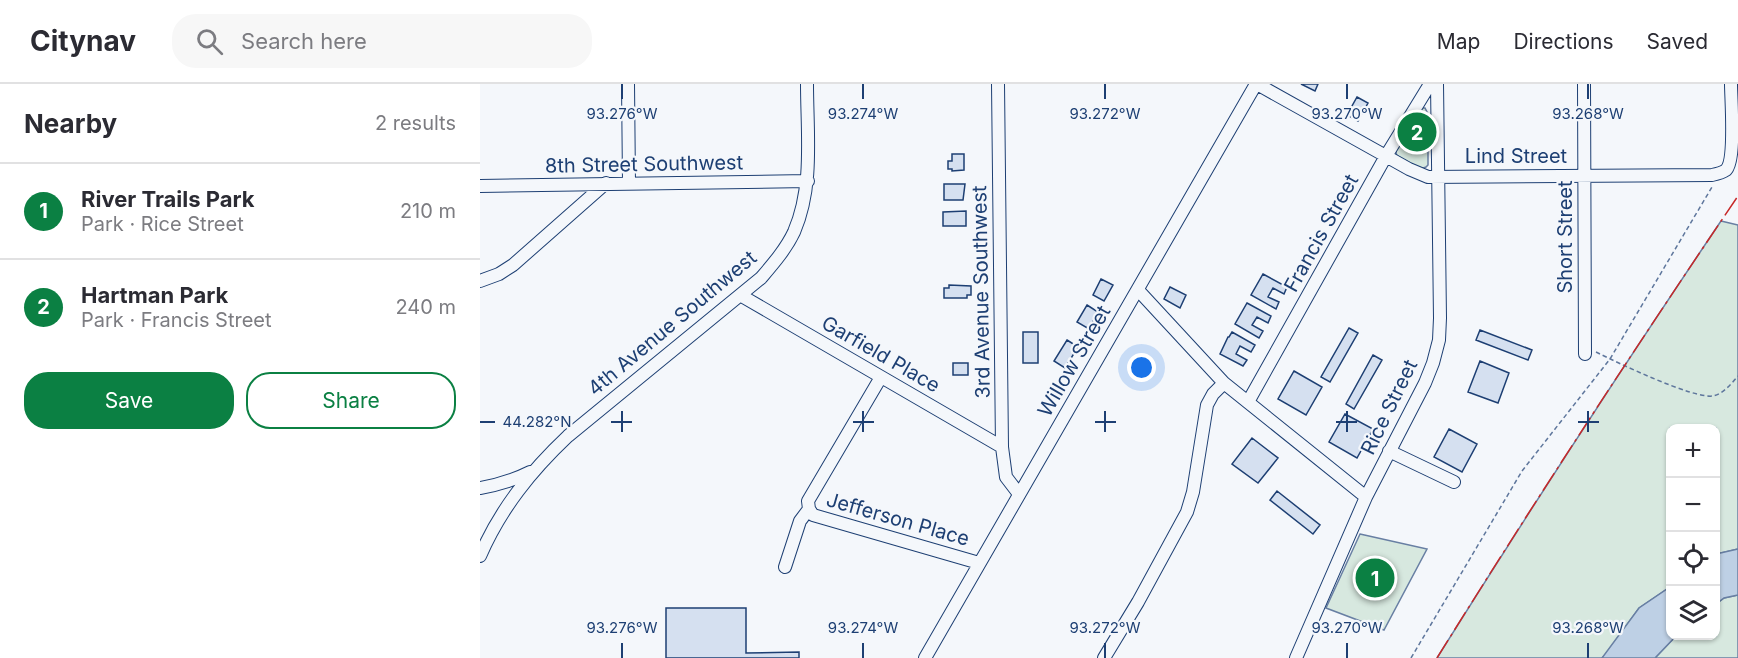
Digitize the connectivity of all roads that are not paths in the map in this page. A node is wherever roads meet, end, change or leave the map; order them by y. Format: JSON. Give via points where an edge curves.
{"nodes":[{"id":1,"x":628,"y":84,"type":"edge"},
{"id":2,"x":807,"y":84,"type":"edge"},
{"id":3,"x":998,"y":84,"type":"edge"},
{"id":4,"x":1256,"y":84,"type":"edge"},
{"id":5,"x":1430,"y":84,"type":"edge"},
{"id":6,"x":1437,"y":84,"type":"edge"},
{"id":7,"x":1584,"y":84,"type":"edge"},
{"id":8,"x":1731,"y":84,"type":"edge"},
{"id":9,"x":1386,"y":156,"type":"junction"},
{"id":10,"x":1584,"y":175,"type":"junction"},
{"id":11,"x":1438,"y":177,"type":"junction"},
{"id":12,"x":808,"y":181,"type":"junction"},
{"id":13,"x":606,"y":183,"type":"junction"},
{"id":14,"x":629,"y":183,"type":"junction"},
{"id":15,"x":480,"y":186,"type":"edge"},
{"id":16,"x":480,"y":281,"type":"edge"},
{"id":17,"x":1138,"y":290,"type":"junction"},
{"id":18,"x":740,"y":295,"type":"junction"},
{"id":19,"x":1585,"y":350,"type":"road end"},
{"id":20,"x":881,"y":377,"type":"junction"},
{"id":21,"x":1224,"y":383,"type":"junction"},
{"id":22,"x":1248,"y":402,"type":"junction"},
{"id":23,"x":1002,"y":447,"type":"junction"},
{"id":24,"x":1389,"y":451,"type":"junction"},
{"id":25,"x":534,"y":470,"type":"junction"},
{"id":26,"x":1455,"y":482,"type":"dead end"},
{"id":27,"x":480,"y":488,"type":"edge"},
{"id":28,"x":1019,"y":494,"type":"junction"},
{"id":29,"x":1366,"y":497,"type":"junction"},
{"id":30,"x":809,"y":509,"type":"junction"},
{"id":31,"x":480,"y":556,"type":"edge"},
{"id":32,"x":979,"y":563,"type":"junction"},
{"id":33,"x":786,"y":567,"type":"dead end"},
{"id":34,"x":925,"y":658,"type":"edge"},
{"id":35,"x":1104,"y":658,"type":"edge"},
{"id":36,"x":1296,"y":658,"type":"edge"}],
"edges":[{"from":1,"to":14,"type":"street"},
{"from":2,"to":12,"type":"street","name":"4th Avenue Southwest"},
{"from":3,"to":23,"type":"street","name":"3rd Avenue Southwest"},
{"from":4,"to":9,"type":"street","name":"Lind Street"},
{"from":4,"to":17,"type":"street","name":"Willow Street"},
{"from":5,"to":9,"type":"street","name":"Francis Street"},
{"from":6,"to":11,"type":"street","name":"Rice Street"},
{"from":7,"to":10,"type":"street","name":"Short Street"},
{"from":8,"to":10,"type":"street","name":"Lind Street","via":[[1732,155],[1723,171],[1712,175]]},
{"from":9,"to":11,"type":"street","name":"Lind Street","via":[[1418,173]]},
{"from":9,"to":22,"type":"street","name":"Francis Street"},
{"from":10,"to":11,"type":"street","name":"Lind Street"},
{"from":10,"to":19,"type":"street","name":"Short Street"},
{"from":11,"to":24,"type":"street","name":"Rice Street","via":[[1438,340],[1425,383]]},
{"from":12,"to":14,"type":"street","name":"8th Street Southwest"},
{"from":12,"to":18,"type":"street","name":"4th Avenue Southwest","via":[[793,234],[761,278]]},
{"from":13,"to":14,"type":"street","name":"8th Street Southwest"},
{"from":13,"to":15,"type":"street","name":"8th Street Southwest"},
{"from":13,"to":16,"type":"street","via":[[513,265]]},
{"from":17,"to":21,"type":"street"},
{"from":17,"to":28,"type":"street","name":"Willow Street"},
{"from":18,"to":20,"type":"street","name":"Garfield Place"},
{"from":18,"to":25,"type":"street","name":"4th Avenue Southwest","via":[[568,436]]},
{"from":20,"to":23,"type":"street","name":"Garfield Place"},
{"from":20,"to":30,"type":"street","via":[[808,501]]},
{"from":21,"to":22,"type":"street"},
{"from":21,"to":35,"type":"street","via":[[1207,405],[1187,512]]},
{"from":22,"to":29,"type":"street"},
{"from":23,"to":28,"type":"street","name":"3rd Avenue Southwest","via":[[1006,477]]},
{"from":24,"to":26,"type":"street"},
{"from":24,"to":29,"type":"street","name":"Rice Street"},
{"from":25,"to":27,"type":"street","via":[[515,480]]},
{"from":25,"to":31,"type":"street","name":"4th Avenue Southwest","via":[[495,524]]},
{"from":28,"to":32,"type":"street","name":"Willow Street"},
{"from":29,"to":36,"type":"street","name":"Rice Street"},
{"from":30,"to":32,"type":"street","name":"Jefferson Place","via":[[813,515]]},
{"from":30,"to":33,"type":"street","via":[[800,521]]},
{"from":32,"to":34,"type":"street","name":"Willow Street"}]}
